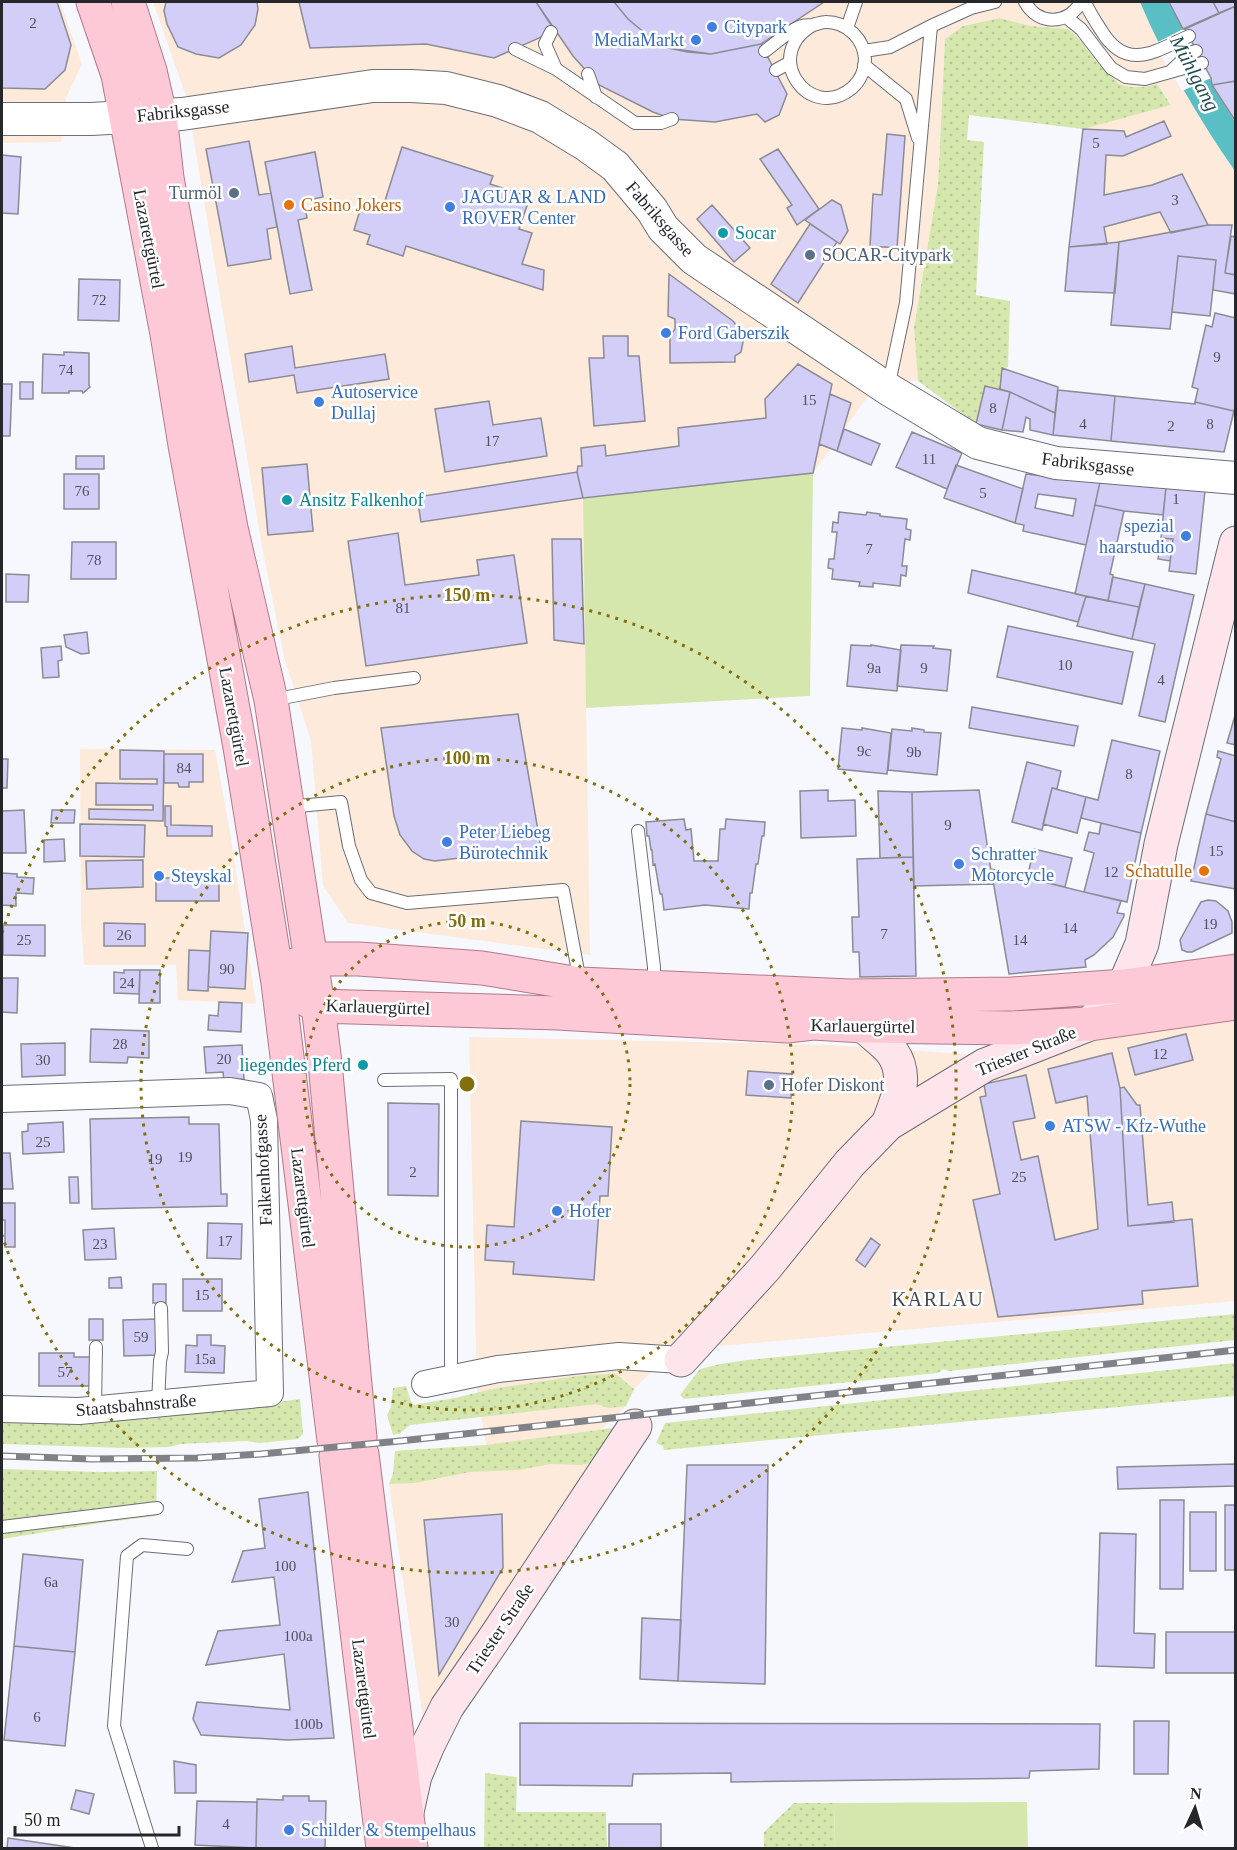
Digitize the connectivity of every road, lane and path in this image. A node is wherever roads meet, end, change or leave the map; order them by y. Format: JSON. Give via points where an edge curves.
{"nodes":[{"id":1,"x":93,"y":2,"type":"edge"},
{"id":2,"x":128,"y":2,"type":"edge"},
{"id":3,"x":856,"y":2,"type":"edge"},
{"id":4,"x":995,"y":2,"type":"edge"},
{"id":5,"x":1025,"y":2,"type":"edge"},
{"id":6,"x":1083,"y":2,"type":"edge"},
{"id":7,"x":1066,"y":17,"type":"junction"},
{"id":8,"x":815,"y":24,"type":"junction"},
{"id":9,"x":931,"y":26,"type":"junction"},
{"id":10,"x":847,"y":28,"type":"junction"},
{"id":11,"x":551,"y":32,"type":"dead end"},
{"id":12,"x":1189,"y":36,"type":"dead end"},
{"id":13,"x":514,"y":49,"type":"dead end"},
{"id":14,"x":765,"y":51,"type":"dead end"},
{"id":15,"x":864,"y":51,"type":"junction"},
{"id":16,"x":1196,"y":51,"type":"dead end"},
{"id":17,"x":789,"y":63,"type":"junction"},
{"id":18,"x":1202,"y":63,"type":"dead end"},
{"id":19,"x":864,"y":65,"type":"junction"},
{"id":20,"x":556,"y":69,"type":"junction"},
{"id":21,"x":776,"y":70,"type":"dead end"},
{"id":22,"x":588,"y":74,"type":"dead end"},
{"id":23,"x":1168,"y":74,"type":"junction"},
{"id":24,"x":596,"y":97,"type":"junction"},
{"id":25,"x":160,"y":116,"type":"junction"},
{"id":26,"x":126,"y":117,"type":"junction"},
{"id":27,"x":2,"y":119,"type":"edge"},
{"id":28,"x":672,"y":119,"type":"dead end"},
{"id":29,"x":920,"y":144,"type":"junction"},
{"id":30,"x":888,"y":389,"type":"junction"},
{"id":31,"x":1236,"y":478,"type":"edge"},
{"id":32,"x":1236,"y":543,"type":"edge"},
{"id":33,"x":414,"y":678,"type":"dead end"},
{"id":34,"x":271,"y":700,"type":"junction"},
{"id":35,"x":287,"y":807,"type":"junction"},
{"id":36,"x":638,"y":831,"type":"dead end"},
{"id":37,"x":310,"y":959,"type":"junction"},
{"id":38,"x":1236,"y":971,"type":"edge"},
{"id":39,"x":278,"y":983,"type":"junction"},
{"id":40,"x":580,"y":984,"type":"junction"},
{"id":41,"x":1124,"y":986,"type":"junction"},
{"id":42,"x":654,"y":987,"type":"junction"},
{"id":43,"x":1236,"y":1003,"type":"edge"},
{"id":44,"x":318,"y":1006,"type":"junction"},
{"id":45,"x":1090,"y":1024,"type":"junction"},
{"id":46,"x":864,"y":1026,"type":"junction"},
{"id":47,"x":384,"y":1080,"type":"dead end"},
{"id":48,"x":2,"y":1099,"type":"edge"},
{"id":49,"x":888,"y":1124,"type":"junction"},
{"id":50,"x":161,"y":1308,"type":"dead end"},
{"id":51,"x":96,"y":1347,"type":"dead end"},
{"id":52,"x":681,"y":1360,"type":"joint"},
{"id":53,"x":451,"y":1379,"type":"junction"},
{"id":54,"x":425,"y":1384,"type":"dead end"},
{"id":55,"x":270,"y":1393,"type":"joint"},
{"id":56,"x":158,"y":1403,"type":"junction"},
{"id":57,"x":2,"y":1408,"type":"edge"},
{"id":58,"x":95,"y":1409,"type":"junction"},
{"id":59,"x":635,"y":1426,"type":"dead end"},
{"id":60,"x":348,"y":1447,"type":"junction"},
{"id":61,"x":157,"y":1508,"type":"dead end"},
{"id":62,"x":2,"y":1527,"type":"edge"},
{"id":63,"x":187,"y":1549,"type":"dead end"},
{"id":64,"x":390,"y":1836,"type":"edge"},
{"id":65,"x":152,"y":1848,"type":"edge"}],
"edges":[{"from":1,"to":26,"type":"main road","name":"Lazarettgürtel","via":[[118,75]]},
{"from":2,"to":25,"type":"main road","name":"Lazarettgürtel"},
{"from":3,"to":10,"type":"lane"},
{"from":4,"to":9,"type":"lane"},
{"from":5,"to":7,"type":"lane","via":[[1038,16],[1049,20]]},
{"from":6,"to":7,"type":"lane"},
{"from":6,"to":12,"type":"lane","via":[[1108,43],[1121,53],[1157,51]]},
{"from":7,"to":23,"type":"lane","via":[[1081,28],[1111,68],[1125,77],[1145,80]]},
{"from":8,"to":10,"type":"lane","via":[[826,22]]},
{"from":8,"to":14,"type":"lane","via":[[800,26]]},
{"from":8,"to":17,"type":"lane","via":[[797,37]]},
{"from":9,"to":15,"type":"lane","via":[[890,47]]},
{"from":9,"to":29,"type":"lane"},
{"from":10,"to":15,"type":"lane"},
{"from":11,"to":20,"type":"lane","via":[[545,44]]},
{"from":13,"to":20,"type":"lane"},
{"from":15,"to":19,"type":"lane"},
{"from":16,"to":23,"type":"lane"},
{"from":17,"to":19,"type":"lane","via":[[802,88],[826,98],[856,85]]},
{"from":17,"to":21,"type":"lane"},
{"from":18,"to":23,"type":"lane"},
{"from":19,"to":29,"type":"lane","via":[[906,99]]},
{"from":20,"to":24,"type":"lane"},
{"from":22,"to":24,"type":"lane"},
{"from":24,"to":28,"type":"lane","via":[[635,123]]},
{"from":25,"to":26,"type":"street","name":"Fabriksgasse"},
{"from":25,"to":30,"type":"street","name":"Fabriksgasse","via":[[373,86],[446,88],[498,101],[540,117],[615,166],[663,228],[694,259]]},
{"from":25,"to":34,"type":"main road","name":"Lazarettgürtel","via":[[167,178],[231,528]]},
{"from":26,"to":27,"type":"street","name":"Fabriksgasse"},
{"from":26,"to":39,"type":"main road","name":"Lazarettgürtel","via":[[240,747]]},
{"from":29,"to":30,"type":"lane","via":[[906,303]]},
{"from":30,"to":31,"type":"street","name":"Fabriksgasse","via":[[978,443],[1056,463]]},
{"from":32,"to":41,"type":"main road","name":"Triester Straße","via":[[1165,824],[1142,944]]},
{"from":33,"to":34,"type":"lane"},
{"from":34,"to":35,"type":"main road","name":"Lazarettgürtel"},
{"from":35,"to":37,"type":"main road","name":"Lazarettgürtel"},
{"from":35,"to":40,"type":"lane","via":[[341,802],[349,846],[361,880],[371,893],[407,903],[563,890]]},
{"from":36,"to":42,"type":"lane"},
{"from":37,"to":39,"type":"main road","via":[[291,966]]},
{"from":37,"to":40,"type":"main road","name":"Karlauergürtel","via":[[483,968]]},
{"from":37,"to":44,"type":"main road","name":"Lazarettgürtel"},
{"from":38,"to":41,"type":"main road","name":"Karlauergürtel"},
{"from":39,"to":44,"type":"main road","name":"Karlauergürtel"},
{"from":39,"to":60,"type":"main road","name":"Lazarettgürtel"},
{"from":40,"to":42,"type":"main road","name":"Karlauergürtel"},
{"from":41,"to":42,"type":"main road","name":"Karlauergürtel","via":[[1012,994],[850,996]]},
{"from":41,"to":45,"type":"main road","name":"Triester Straße"},
{"from":43,"to":45,"type":"main road","name":"Karlauergürtel"},
{"from":44,"to":46,"type":"main road","name":"Karlauergürtel"},
{"from":44,"to":60,"type":"main road","name":"Lazarettgürtel","via":[[325,1063]]},
{"from":45,"to":46,"type":"main road","name":"Karlauergürtel","via":[[1011,1028]]},
{"from":45,"to":49,"type":"main road","name":"Triester Straße","via":[[985,1065]]},
{"from":46,"to":49,"type":"main road","via":[[891,1052],[901,1073]]},
{"from":47,"to":53,"type":"lane","via":[[452,1079]]},
{"from":48,"to":55,"type":"street","name":"Falkenhofgasse","via":[[230,1091],[259,1096],[264,1120]]},
{"from":49,"to":52,"type":"main road","name":"Triester Straße"},
{"from":50,"to":56,"type":"lane"},
{"from":51,"to":58,"type":"lane"},
{"from":52,"to":53,"type":"street","via":[[619,1356],[498,1369]]},
{"from":53,"to":54,"type":"street"},
{"from":55,"to":56,"type":"street","name":"Staatsbahnstraße"},
{"from":56,"to":58,"type":"street","name":"Staatsbahnstraße"},
{"from":57,"to":58,"type":"street","name":"Staatsbahnstraße"},
{"from":59,"to":64,"type":"main road","name":"Triester Straße","via":[[447,1707]]},
{"from":60,"to":64,"type":"main road","name":"Lazarettgürtel"},
{"from":61,"to":62,"type":"lane"},
{"from":63,"to":65,"type":"lane","via":[[142,1545],[127,1556],[114,1726]]}]}
